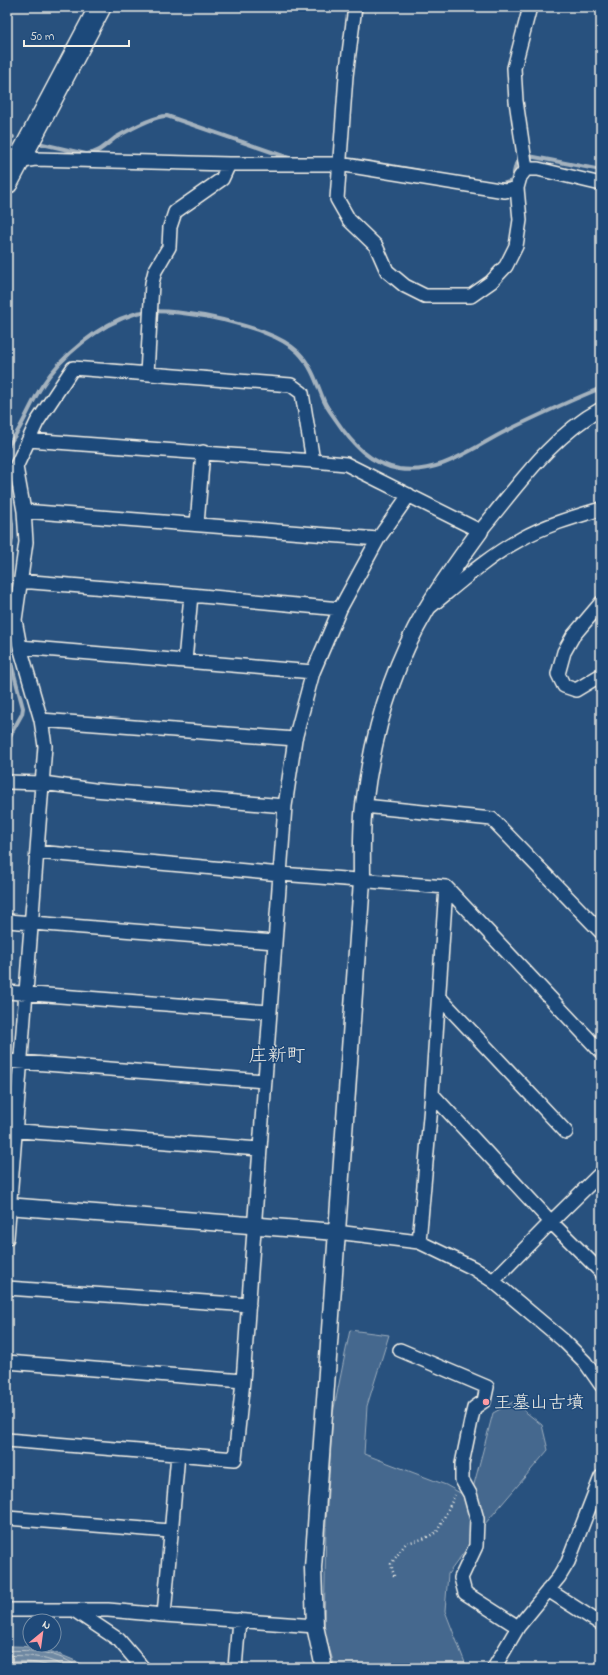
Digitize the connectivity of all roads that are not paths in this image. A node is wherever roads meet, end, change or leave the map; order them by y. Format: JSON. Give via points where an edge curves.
{"nodes":[{"id":1,"x":100,"y":7,"type":"edge"},
{"id":2,"x":355,"y":7,"type":"edge"},
{"id":3,"x":530,"y":7,"type":"edge"},
{"id":4,"x":340,"y":160,"type":"junction"},
{"id":5,"x":18,"y":162,"type":"junction"},
{"id":6,"x":524,"y":162,"type":"junction"},
{"id":7,"x":230,"y":164,"type":"junction"},
{"id":8,"x":7,"y":183,"type":"edge"},
{"id":9,"x":601,"y":184,"type":"edge"},
{"id":10,"x":517,"y":188,"type":"junction"},
{"id":11,"x":147,"y":374,"type":"junction"},
{"id":12,"x":601,"y":409,"type":"edge"},
{"id":13,"x":29,"y":440,"type":"junction"},
{"id":14,"x":203,"y":452,"type":"junction"},
{"id":15,"x":313,"y":460,"type":"junction"},
{"id":16,"x":410,"y":495,"type":"junction"},
{"id":17,"x":601,"y":509,"type":"edge"},
{"id":18,"x":24,"y":511,"type":"junction"},
{"id":19,"x":197,"y":524,"type":"junction"},
{"id":20,"x":480,"y":531,"type":"junction"},
{"id":21,"x":378,"y":539,"type":"junction"},
{"id":22,"x":20,"y":581,"type":"junction"},
{"id":23,"x":191,"y":595,"type":"junction"},
{"id":24,"x":601,"y":603,"type":"edge"},
{"id":25,"x":340,"y":609,"type":"junction"},
{"id":26,"x":425,"y":611,"type":"junction"},
{"id":27,"x":20,"y":647,"type":"junction"},
{"id":28,"x":185,"y":661,"type":"junction"},
{"id":29,"x":313,"y":672,"type":"junction"},
{"id":30,"x":601,"y":675,"type":"edge"},
{"id":31,"x":41,"y":720,"type":"junction"},
{"id":32,"x":295,"y":739,"type":"junction"},
{"id":33,"x":7,"y":782,"type":"edge"},
{"id":34,"x":43,"y":783,"type":"junction"},
{"id":35,"x":285,"y":806,"type":"junction"},
{"id":36,"x":364,"y":806,"type":"junction"},
{"id":37,"x":37,"y":852,"type":"junction"},
{"id":38,"x":281,"y":874,"type":"junction"},
{"id":39,"x":362,"y":881,"type":"junction"},
{"id":40,"x":446,"y":887,"type":"junction"},
{"id":41,"x":7,"y":921,"type":"edge"},
{"id":42,"x":31,"y":923,"type":"junction"},
{"id":43,"x":601,"y":932,"type":"edge"},
{"id":44,"x":275,"y":942,"type":"junction"},
{"id":45,"x":7,"y":992,"type":"edge"},
{"id":46,"x":26,"y":994,"type":"junction"},
{"id":47,"x":439,"y":997,"type":"junction"},
{"id":48,"x":270,"y":1012,"type":"junction"},
{"id":49,"x":601,"y":1052,"type":"edge"},
{"id":50,"x":14,"y":1062,"type":"edge"},
{"id":51,"x":264,"y":1081,"type":"junction"},
{"id":52,"x":432,"y":1094,"type":"junction"},
{"id":53,"x":11,"y":1130,"type":"edge"},
{"id":54,"x":566,"y":1132,"type":"dead end"},
{"id":55,"x":259,"y":1149,"type":"junction"},
{"id":56,"x":601,"y":1173,"type":"edge"},
{"id":57,"x":8,"y":1206,"type":"edge"},
{"id":58,"x":551,"y":1222,"type":"junction"},
{"id":59,"x":254,"y":1225,"type":"junction"},
{"id":60,"x":336,"y":1232,"type":"junction"},
{"id":61,"x":7,"y":1238,"type":"edge"},
{"id":62,"x":419,"y":1242,"type":"junction"},
{"id":63,"x":601,"y":1272,"type":"edge"},
{"id":64,"x":493,"y":1281,"type":"junction"},
{"id":65,"x":7,"y":1288,"type":"edge"},
{"id":66,"x":249,"y":1304,"type":"junction"},
{"id":67,"x":400,"y":1350,"type":"dead end"},
{"id":68,"x":7,"y":1362,"type":"edge"},
{"id":69,"x":243,"y":1381,"type":"junction"},
{"id":70,"x":601,"y":1385,"type":"edge"},
{"id":71,"x":7,"y":1440,"type":"edge"},
{"id":72,"x":178,"y":1454,"type":"junction"},
{"id":73,"x":601,"y":1477,"type":"edge"},
{"id":74,"x":7,"y":1518,"type":"edge"},
{"id":75,"x":170,"y":1531,"type":"junction"},
{"id":76,"x":548,"y":1590,"type":"junction"},
{"id":77,"x":7,"y":1610,"type":"edge"},
{"id":78,"x":74,"y":1610,"type":"junction"},
{"id":79,"x":164,"y":1615,"type":"junction"},
{"id":80,"x":239,"y":1620,"type":"junction"},
{"id":81,"x":601,"y":1624,"type":"edge"},
{"id":82,"x":315,"y":1626,"type":"junction"},
{"id":83,"x":518,"y":1627,"type":"junction"},
{"id":84,"x":143,"y":1668,"type":"edge"},
{"id":85,"x":235,"y":1668,"type":"edge"},
{"id":86,"x":324,"y":1668,"type":"edge"},
{"id":87,"x":494,"y":1668,"type":"edge"}],
"edges":[{"from":1,"to":5,"type":"main road"},
{"from":2,"to":4,"type":"street","via":[[346,76]]},
{"from":3,"to":6,"type":"street","via":[[514,68]]},
{"from":4,"to":7,"type":"street"},
{"from":4,"to":10,"type":"street","via":[[506,191]]},
{"from":4,"to":10,"type":"street","via":[[337,199],[349,220],[376,246],[387,271],[405,286],[426,296],[471,296],[491,282],[506,266],[516,246],[520,220]]},
{"from":5,"to":7,"type":"street","via":[[35,159]]},
{"from":5,"to":8,"type":"main road"},
{"from":6,"to":9,"type":"street","via":[[538,169]]},
{"from":6,"to":10,"type":"street"},
{"from":7,"to":11,"type":"street","via":[[222,179],[175,212],[168,247],[155,271],[152,283]]},
{"from":11,"to":13,"type":"street","via":[[73,368],[37,422]]},
{"from":11,"to":15,"type":"street","via":[[291,385],[302,393]]},
{"from":12,"to":20,"type":"street","via":[[576,425],[538,460]]},
{"from":13,"to":14,"type":"street"},
{"from":13,"to":18,"type":"street","via":[[16,467]]},
{"from":14,"to":15,"type":"street"},
{"from":14,"to":19,"type":"street"},
{"from":15,"to":16,"type":"street","via":[[346,464]]},
{"from":16,"to":20,"type":"street"},
{"from":16,"to":21,"type":"street"},
{"from":17,"to":26,"type":"street","via":[[520,539]]},
{"from":18,"to":19,"type":"street"},
{"from":18,"to":22,"type":"street","via":[[26,542]]},
{"from":19,"to":21,"type":"street"},
{"from":20,"to":26,"type":"street"},
{"from":21,"to":25,"type":"street"},
{"from":22,"to":23,"type":"street"},
{"from":22,"to":27,"type":"street","via":[[15,620]]},
{"from":23,"to":25,"type":"street"},
{"from":23,"to":28,"type":"street"},
{"from":24,"to":30,"type":"street","via":[[573,636],[564,652],[558,674],[564,686],[576,690]]},
{"from":25,"to":29,"type":"street"},
{"from":26,"to":36,"type":"street","via":[[393,680],[376,739]]},
{"from":27,"to":28,"type":"street"},
{"from":27,"to":31,"type":"street"},
{"from":28,"to":29,"type":"street"},
{"from":29,"to":32,"type":"street"},
{"from":31,"to":32,"type":"street"},
{"from":31,"to":34,"type":"street","via":[[45,746]]},
{"from":32,"to":35,"type":"street"},
{"from":33,"to":34,"type":"street"},
{"from":34,"to":35,"type":"street","via":[[94,790]]},
{"from":34,"to":37,"type":"street"},
{"from":35,"to":38,"type":"street"},
{"from":36,"to":39,"type":"street"},
{"from":36,"to":43,"type":"street","via":[[492,819]]},
{"from":37,"to":38,"type":"street"},
{"from":37,"to":42,"type":"street"},
{"from":38,"to":39,"type":"street"},
{"from":38,"to":44,"type":"street"},
{"from":39,"to":40,"type":"street"},
{"from":39,"to":60,"type":"street"},
{"from":40,"to":47,"type":"street"},
{"from":40,"to":49,"type":"street"},
{"from":41,"to":42,"type":"street"},
{"from":42,"to":44,"type":"street"},
{"from":42,"to":46,"type":"street"},
{"from":44,"to":48,"type":"street"},
{"from":45,"to":46,"type":"street"},
{"from":46,"to":48,"type":"street"},
{"from":46,"to":50,"type":"street"},
{"from":47,"to":52,"type":"street"},
{"from":47,"to":54,"type":"street"},
{"from":48,"to":51,"type":"street"},
{"from":50,"to":51,"type":"street"},
{"from":50,"to":53,"type":"street"},
{"from":51,"to":55,"type":"street"},
{"from":52,"to":58,"type":"street"},
{"from":52,"to":62,"type":"street"},
{"from":53,"to":55,"type":"street"},
{"from":53,"to":57,"type":"street"},
{"from":55,"to":59,"type":"street"},
{"from":56,"to":58,"type":"street"},
{"from":57,"to":59,"type":"street"},
{"from":57,"to":61,"type":"street"},
{"from":58,"to":63,"type":"street"},
{"from":58,"to":64,"type":"street"},
{"from":59,"to":60,"type":"street"},
{"from":59,"to":66,"type":"street"},
{"from":60,"to":62,"type":"street"},
{"from":60,"to":82,"type":"street","via":[[313,1568]]},
{"from":62,"to":64,"type":"street","via":[[455,1258]]},
{"from":64,"to":70,"type":"street","via":[[563,1340],[585,1362]]},
{"from":65,"to":66,"type":"street"},
{"from":66,"to":69,"type":"street"},
{"from":67,"to":83,"type":"street","via":[[487,1387],[484,1400],[474,1408],[462,1464],[462,1480],[470,1494],[477,1519],[476,1546],[461,1578],[465,1594]]},
{"from":68,"to":69,"type":"street"},
{"from":69,"to":72,"type":"street","via":[[235,1459]]},
{"from":71,"to":72,"type":"street"},
{"from":72,"to":75,"type":"street"},
{"from":73,"to":76,"type":"street","via":[[568,1562]]},
{"from":74,"to":75,"type":"street"},
{"from":75,"to":79,"type":"street"},
{"from":76,"to":81,"type":"street"},
{"from":76,"to":83,"type":"street"},
{"from":77,"to":78,"type":"street"},
{"from":78,"to":79,"type":"street"},
{"from":78,"to":84,"type":"street","via":[[119,1640]]},
{"from":79,"to":80,"type":"street"},
{"from":80,"to":82,"type":"street"},
{"from":80,"to":85,"type":"street"},
{"from":82,"to":86,"type":"street"},
{"from":83,"to":87,"type":"street"}]}
